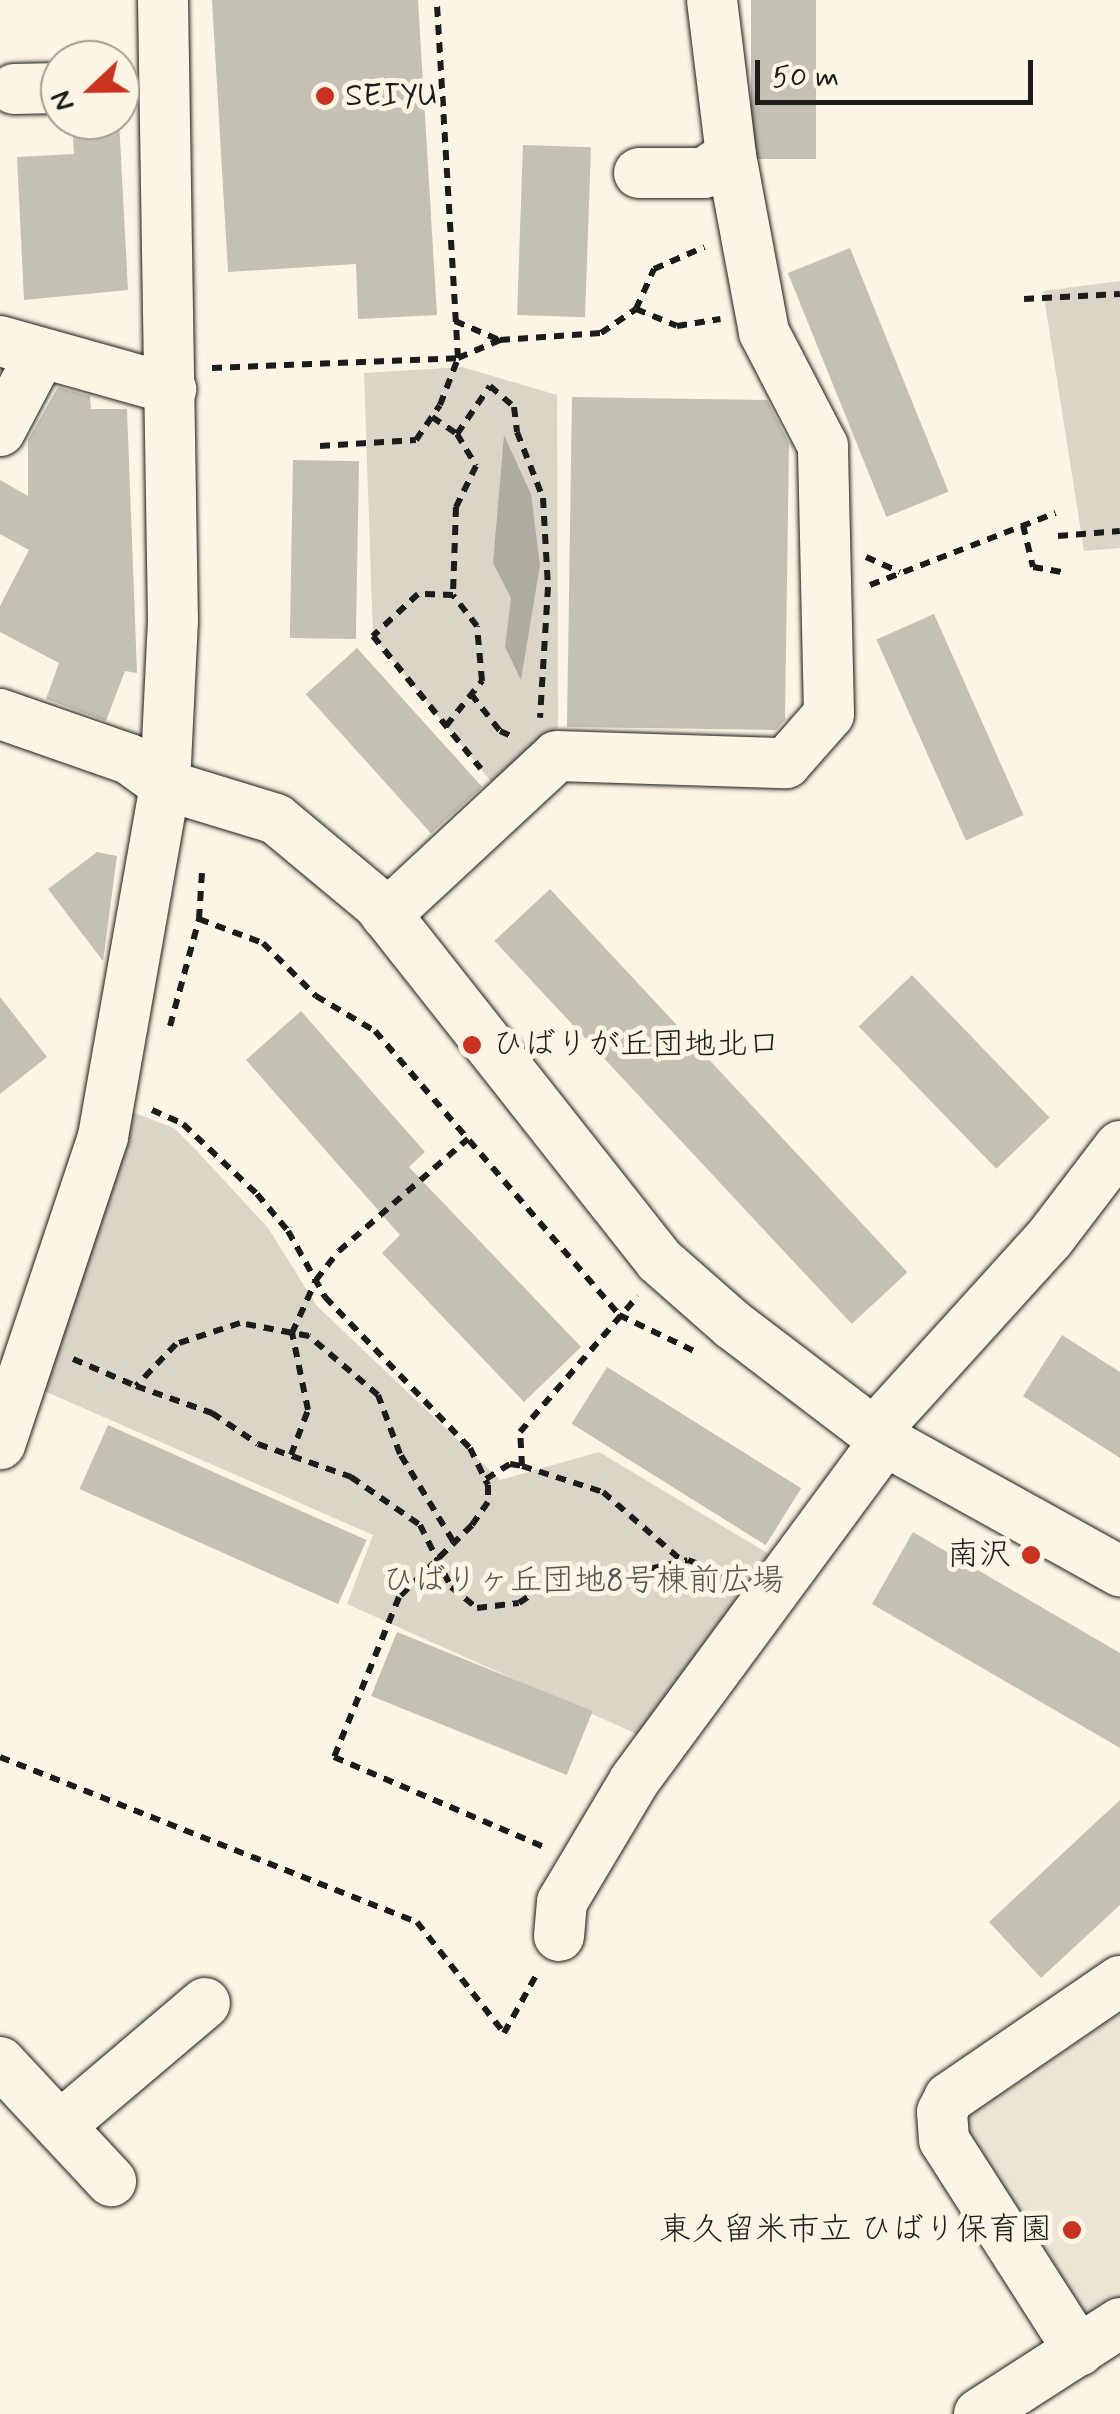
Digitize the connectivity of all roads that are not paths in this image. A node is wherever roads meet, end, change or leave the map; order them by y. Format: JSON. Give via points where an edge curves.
{"nodes":[{"id":1,"x":163,"y":0,"type":"edge"},
{"id":2,"x":712,"y":0,"type":"edge"},
{"id":3,"x":141,"y":85,"type":"edge"},
{"id":4,"x":730,"y":154,"type":"junction"},
{"id":5,"x":638,"y":173,"type":"dead end"},
{"id":6,"x":20,"y":348,"type":"edge"},
{"id":7,"x":170,"y":380,"type":"junction"},
{"id":8,"x":0,"y":431,"type":"edge"},
{"id":9,"x":0,"y":714,"type":"edge"},
{"id":10,"x":165,"y":785,"type":"junction"},
{"id":11,"x":386,"y":915,"type":"junction"},
{"id":12,"x":1120,"y":1146,"type":"edge"},
{"id":13,"x":879,"y":1437,"type":"junction"},
{"id":14,"x":0,"y":1444,"type":"edge"},
{"id":15,"x":1120,"y":1571,"type":"edge"},
{"id":16,"x":558,"y":1936,"type":"road end"},
{"id":17,"x":1120,"y":1981,"type":"edge"},
{"id":18,"x":205,"y":2003,"type":"dead end"},
{"id":19,"x":0,"y":2062,"type":"edge"},
{"id":20,"x":60,"y":2126,"type":"junction"},
{"id":21,"x":110,"y":2181,"type":"dead end"},
{"id":22,"x":1120,"y":2324,"type":"edge"},
{"id":23,"x":1079,"y":2350,"type":"junction"},
{"id":24,"x":979,"y":2414,"type":"edge"}],
"edges":[{"from":1,"to":3,"type":"street"},
{"from":2,"to":4,"type":"street"},
{"from":3,"to":7,"type":"street"},
{"from":4,"to":5,"type":"street","via":[[704,173]]},
{"from":4,"to":11,"type":"street","via":[[764,332],[823,446],[829,714],[786,762],[557,756]]},
{"from":6,"to":7,"type":"street"},
{"from":6,"to":8,"type":"street"},
{"from":7,"to":10,"type":"street","via":[[172,692]]},
{"from":9,"to":10,"type":"street","via":[[129,759]]},
{"from":10,"to":11,"type":"street","via":[[276,820],[308,840]]},
{"from":10,"to":14,"type":"street","via":[[112,1096],[38,1344]]},
{"from":11,"to":13,"type":"street","via":[[659,1260]]},
{"from":12,"to":13,"type":"street"},
{"from":13,"to":15,"type":"street"},
{"from":13,"to":16,"type":"street","via":[[634,1781],[562,1902]]},
{"from":17,"to":23,"type":"street","via":[[949,2098],[942,2112],[944,2140]]},
{"from":18,"to":20,"type":"street"},
{"from":19,"to":20,"type":"street"},
{"from":20,"to":21,"type":"street"},
{"from":22,"to":23,"type":"street"},
{"from":23,"to":24,"type":"street"}]}
